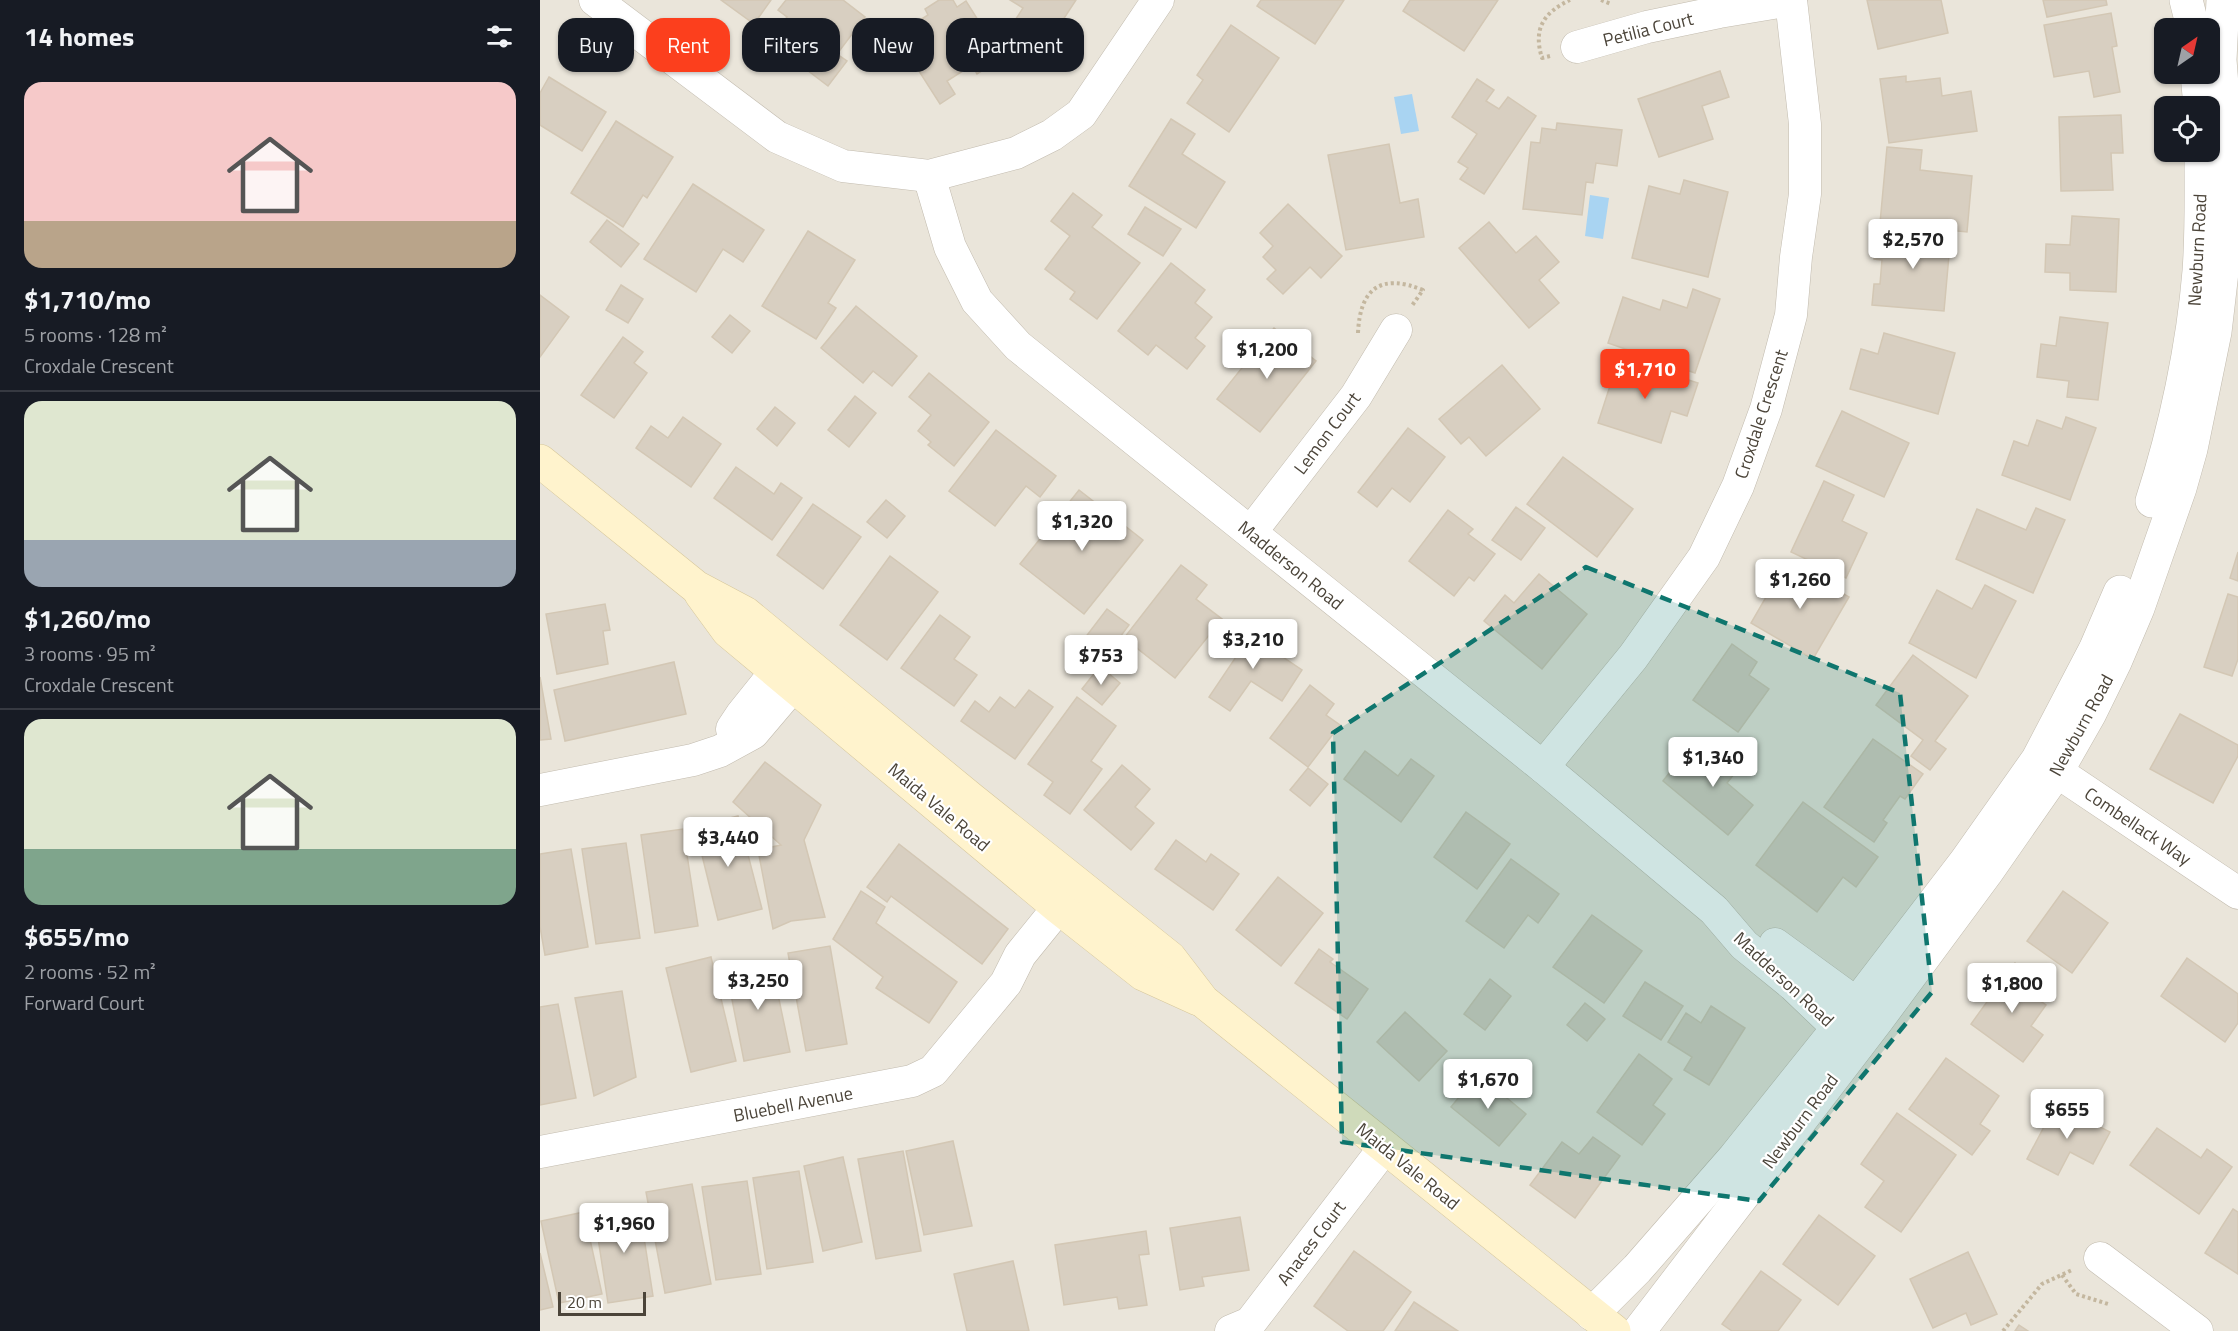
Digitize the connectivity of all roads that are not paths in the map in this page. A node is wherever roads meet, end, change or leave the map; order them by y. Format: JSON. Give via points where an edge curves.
{"nodes":[{"id":1,"x":595,"y":0,"type":"edge"},
{"id":2,"x":1158,"y":0,"type":"edge"},
{"id":3,"x":1791,"y":0,"type":"edge"},
{"id":4,"x":2186,"y":0,"type":"edge"},
{"id":5,"x":2223,"y":0,"type":"edge"},
{"id":6,"x":2190,"y":18,"type":"edge"},
{"id":7,"x":1577,"y":47,"type":"dead end"},
{"id":8,"x":2202,"y":162,"type":"edge"},
{"id":9,"x":929,"y":176,"type":"junction"},
{"id":10,"x":2219,"y":272,"type":"edge"},
{"id":11,"x":1396,"y":330,"type":"dead end"},
{"id":12,"x":540,"y":461,"type":"edge"},
{"id":13,"x":1251,"y":531,"type":"junction"},
{"id":14,"x":793,"y":669,"type":"junction"},
{"id":15,"x":2048,"y":765,"type":"junction"},
{"id":16,"x":1543,"y":767,"type":"junction"},
{"id":17,"x":540,"y":790,"type":"edge"},
{"id":18,"x":2238,"y":893,"type":"edge"},
{"id":19,"x":1076,"y":903,"type":"junction"},
{"id":20,"x":1858,"y":1023,"type":"junction"},
{"id":21,"x":1385,"y":1147,"type":"junction"},
{"id":22,"x":540,"y":1152,"type":"edge"},
{"id":23,"x":2100,"y":1257,"type":"road end"},
{"id":24,"x":1603,"y":1322,"type":"edge"},
{"id":25,"x":1231,"y":1331,"type":"edge"},
{"id":26,"x":1639,"y":1331,"type":"edge"},
{"id":27,"x":2197,"y":1331,"type":"edge"}],
"edges":[{"from":1,"to":9,"type":"street","via":[[777,137],[843,166]]},
{"from":2,"to":9,"type":"street","via":[[1081,114],[1052,135],[1016,153]]},
{"from":3,"to":7,"type":"street","name":"Petilia Court","via":[[1647,27]]},
{"from":3,"to":16,"type":"street","name":"Croxdale Crescent","via":[[1804,124],[1805,194],[1791,315],[1766,409],[1738,486],[1704,557],[1633,657]]},
{"from":4,"to":6,"type":"street"},
{"from":5,"to":10,"type":"street","name":"Newburn Road","via":[[2220,60],[2225,215]]},
{"from":8,"to":10,"type":"street","name":"Newburn Road"},
{"from":9,"to":13,"type":"street","name":"Madderson Road","via":[[950,247],[977,301],[990,316],[1018,346]]},
{"from":10,"to":15,"type":"street","name":"Newburn Road","via":[[2192,328],[2162,471],[2145,522]]},
{"from":11,"to":13,"type":"street","name":"Lemon Court","via":[[1356,396]]},
{"from":12,"to":14,"type":"main road","name":"Maida Vale Road","via":[[696,587],[728,632]]},
{"from":13,"to":16,"type":"street","name":"Madderson Road"},
{"from":14,"to":17,"type":"street","via":[[753,733],[720,751],[693,760]]},
{"from":14,"to":19,"type":"main road","name":"Maida Vale Road"},
{"from":15,"to":18,"type":"street","name":"Combellack Way"},
{"from":15,"to":20,"type":"street","name":"Newburn Road","via":[[1966,861]]},
{"from":16,"to":20,"type":"street","name":"Madderson Road","via":[[1714,910],[1744,945],[1793,985]]},
{"from":19,"to":21,"type":"main road","name":"Maida Vale Road","via":[[1143,974],[1203,1001]]},
{"from":19,"to":22,"type":"street","name":"Bluebell Avenue","via":[[1030,969],[1006,983],[933,1071],[912,1081]]},
{"from":20,"to":24,"type":"street","name":"Newburn Road","via":[[1637,1269]]},
{"from":20,"to":26,"type":"street","name":"Newburn Road"},
{"from":21,"to":24,"type":"main road","name":"Maida Vale Road"},
{"from":21,"to":25,"type":"street","name":"Anaces Court","via":[[1250,1323]]},
{"from":23,"to":27,"type":"street"}]}
